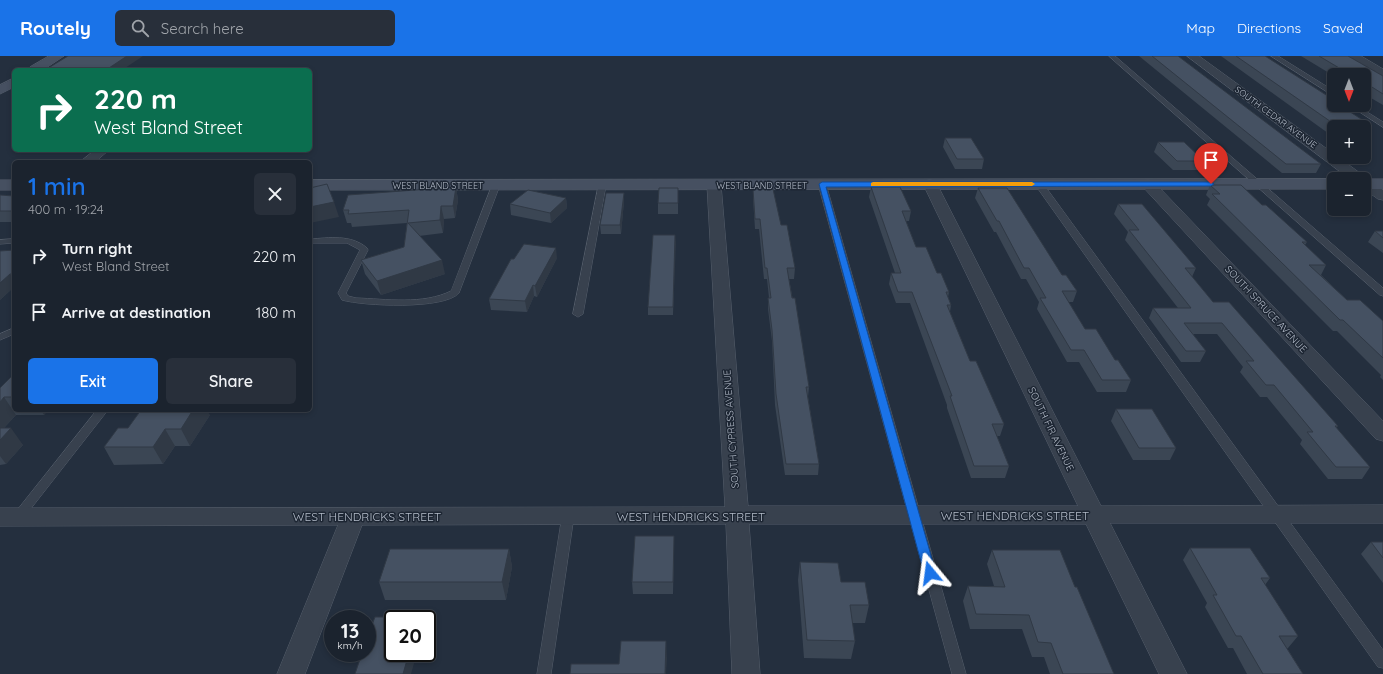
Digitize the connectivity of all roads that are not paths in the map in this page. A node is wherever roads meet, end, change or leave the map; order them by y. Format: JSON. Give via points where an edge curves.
{"nodes":[{"id":1,"x":58,"y":56,"type":"edge"},
{"id":2,"x":1112,"y":56,"type":"edge"},
{"id":3,"x":1192,"y":56,"type":"edge"},
{"id":4,"x":1274,"y":56,"type":"edge"},
{"id":5,"x":1353,"y":56,"type":"edge"},
{"id":6,"x":37,"y":68,"type":"edge"},
{"id":7,"x":1383,"y":73,"type":"edge"},
{"id":8,"x":12,"y":83,"type":"edge"},
{"id":9,"x":0,"y":90,"type":"edge"},
{"id":10,"x":1327,"y":90,"type":"edge"},
{"id":11,"x":1363,"y":112,"type":"edge"},
{"id":12,"x":1383,"y":125,"type":"edge"},
{"id":13,"x":100,"y":152,"type":"edge"},
{"id":14,"x":90,"y":160,"type":"edge"},
{"id":15,"x":1349,"y":172,"type":"edge"},
{"id":16,"x":1371,"y":183,"type":"edge"},
{"id":17,"x":822,"y":184,"type":"junction"},
{"id":18,"x":930,"y":184,"type":"junction"},
{"id":19,"x":1039,"y":184,"type":"junction"},
{"id":20,"x":1148,"y":184,"type":"junction"},
{"id":21,"x":1258,"y":184,"type":"junction"},
{"id":22,"x":1327,"y":184,"type":"edge"},
{"id":23,"x":1383,"y":184,"type":"edge"},
{"id":24,"x":0,"y":185,"type":"edge"},
{"id":25,"x":12,"y":185,"type":"edge"},
{"id":26,"x":312,"y":185,"type":"edge"},
{"id":27,"x":496,"y":185,"type":"junction"},
{"id":28,"x":602,"y":185,"type":"junction"},
{"id":29,"x":714,"y":185,"type":"junction"},
{"id":30,"x":1371,"y":188,"type":"edge"},
{"id":31,"x":1383,"y":196,"type":"edge"},
{"id":32,"x":312,"y":241,"type":"edge"},
{"id":33,"x":0,"y":242,"type":"edge"},
{"id":34,"x":12,"y":242,"type":"edge"},
{"id":35,"x":1383,"y":293,"type":"edge"},
{"id":36,"x":578,"y":314,"type":"dead end"},
{"id":37,"x":12,"y":332,"type":"edge"},
{"id":38,"x":0,"y":337,"type":"edge"},
{"id":39,"x":101,"y":412,"type":"edge"},
{"id":40,"x":1383,"y":434,"type":"edge"},
{"id":41,"x":1383,"y":514,"type":"edge"},
{"id":42,"x":1277,"y":515,"type":"junction"},
{"id":43,"x":568,"y":516,"type":"junction"},
{"id":44,"x":738,"y":516,"type":"junction"},
{"id":45,"x":914,"y":516,"type":"junction"},
{"id":46,"x":1094,"y":516,"type":"junction"},
{"id":47,"x":9,"y":517,"type":"edge"},
{"id":48,"x":353,"y":517,"type":"junction"},
{"id":49,"x":1383,"y":662,"type":"edge"},
{"id":50,"x":291,"y":674,"type":"edge"},
{"id":51,"x":544,"y":674,"type":"edge"},
{"id":52,"x":746,"y":674,"type":"edge"},
{"id":53,"x":959,"y":674,"type":"edge"},
{"id":54,"x":1174,"y":674,"type":"edge"}],
"edges":[{"from":1,"to":6,"type":"street"},
{"from":2,"to":21,"type":"lane"},
{"from":3,"to":15,"type":"street","name":"SOUTH CEDAR AVENUE"},
{"from":4,"to":10,"type":"lane"},
{"from":5,"to":7,"type":"street"},
{"from":8,"to":9,"type":"street"},
{"from":11,"to":12,"type":"lane"},
{"from":13,"to":14,"type":"street"},
{"from":16,"to":23,"type":"street"},
{"from":17,"to":18,"type":"street","name":"WEST BLAND STREET"},
{"from":17,"to":29,"type":"street","name":"WEST BLAND STREET"},
{"from":17,"to":45,"type":"lane"},
{"from":18,"to":19,"type":"street","name":"WEST BLAND STREET"},
{"from":18,"to":46,"type":"street","name":"SOUTH FIR AVENUE"},
{"from":19,"to":20,"type":"street","name":"WEST BLAND STREET"},
{"from":19,"to":42,"type":"lane"},
{"from":20,"to":21,"type":"street","name":"WEST BLAND STREET"},
{"from":20,"to":40,"type":"street","name":"SOUTH SPRUCE AVENUE"},
{"from":21,"to":22,"type":"street","name":"WEST BLAND STREET"},
{"from":21,"to":35,"type":"lane"},
{"from":24,"to":25,"type":"street"},
{"from":26,"to":27,"type":"street","name":"WEST BLAND STREET"},
{"from":27,"to":28,"type":"street","name":"WEST BLAND STREET"},
{"from":27,"to":32,"type":"lane","via":[[455,294],[449,298],[424,301],[355,301],[345,298],[342,294],[364,250],[359,244],[350,241]]},
{"from":28,"to":29,"type":"street","name":"WEST BLAND STREET"},
{"from":28,"to":36,"type":"lane"},
{"from":29,"to":44,"type":"street","name":"SOUTH CYPRESS AVENUE"},
{"from":30,"to":31,"type":"street","name":"SOUTH CEDAR AVENUE"},
{"from":33,"to":34,"type":"lane"},
{"from":37,"to":38,"type":"lane"},
{"from":39,"to":47,"type":"lane"},
{"from":41,"to":42,"type":"street","name":"WEST HENDRICKS STREET"},
{"from":42,"to":46,"type":"street","name":"WEST HENDRICKS STREET"},
{"from":42,"to":49,"type":"lane"},
{"from":43,"to":44,"type":"street","name":"WEST HENDRICKS STREET"},
{"from":43,"to":48,"type":"street","name":"WEST HENDRICKS STREET"},
{"from":43,"to":51,"type":"lane"},
{"from":44,"to":45,"type":"street","name":"WEST HENDRICKS STREET"},
{"from":44,"to":52,"type":"street","name":"SOUTH CYPRESS AVENUE"},
{"from":45,"to":46,"type":"street","name":"WEST HENDRICKS STREET"},
{"from":45,"to":53,"type":"lane"},
{"from":46,"to":54,"type":"street","name":"SOUTH FIR AVENUE"},
{"from":47,"to":48,"type":"street","name":"WEST HENDRICKS STREET"},
{"from":48,"to":50,"type":"street"}]}
